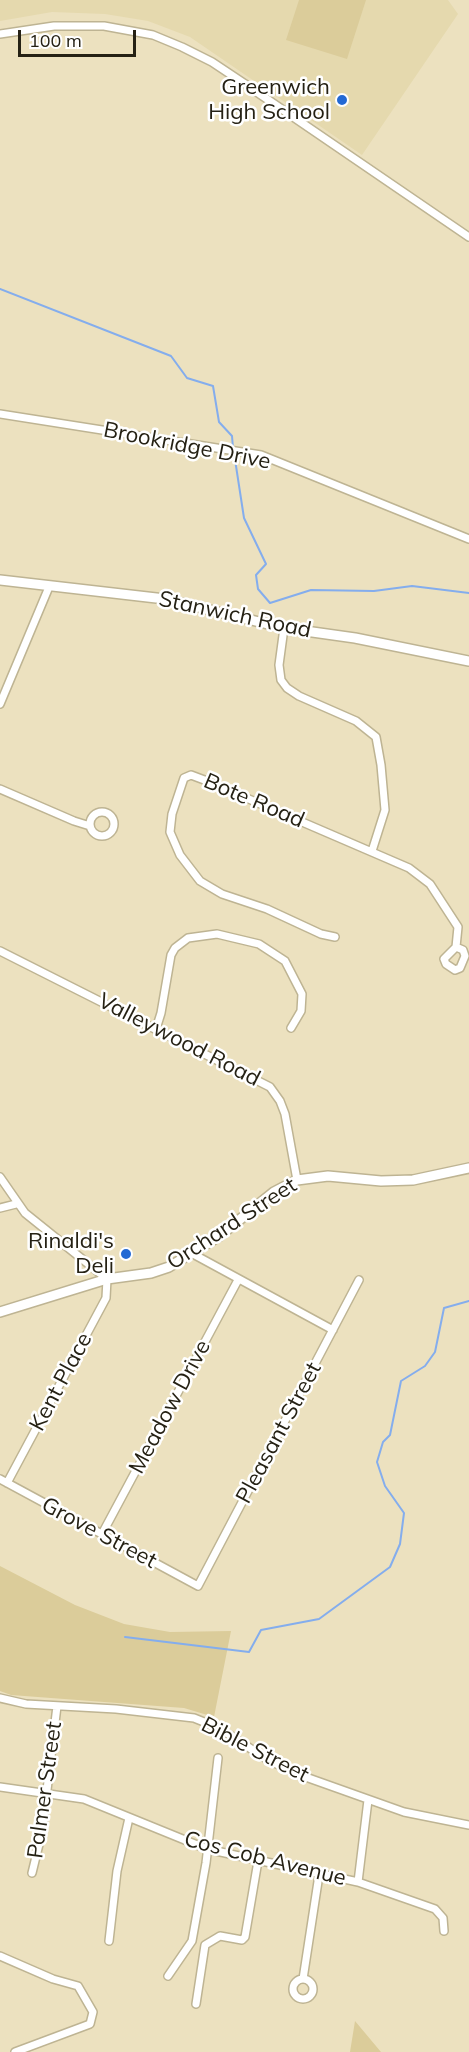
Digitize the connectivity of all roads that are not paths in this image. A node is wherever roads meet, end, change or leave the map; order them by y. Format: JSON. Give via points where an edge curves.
{"nodes":[{"id":1,"x":0,"y":34,"type":"edge"},
{"id":2,"x":469,"y":237,"type":"edge"},
{"id":3,"x":0,"y":414,"type":"edge"},
{"id":4,"x":469,"y":539,"type":"edge"},
{"id":5,"x":0,"y":580,"type":"edge"},
{"id":6,"x":49,"y":587,"type":"junction"},
{"id":7,"x":284,"y":628,"type":"junction"},
{"id":8,"x":469,"y":661,"type":"edge"},
{"id":9,"x":0,"y":704,"type":"edge"},
{"id":10,"x":0,"y":789,"type":"edge"},
{"id":11,"x":90,"y":826,"type":"dead end"},
{"id":12,"x":372,"y":851,"type":"junction"},
{"id":13,"x":335,"y":937,"type":"dead end"},
{"id":14,"x":456,"y":947,"type":"dead end"},
{"id":15,"x":0,"y":951,"type":"edge"},
{"id":16,"x":291,"y":1028,"type":"dead end"},
{"id":17,"x":156,"y":1029,"type":"junction"},
{"id":18,"x":469,"y":1168,"type":"edge"},
{"id":19,"x":0,"y":1177,"type":"edge"},
{"id":20,"x":297,"y":1180,"type":"junction"},
{"id":21,"x":16,"y":1204,"type":"junction"},
{"id":22,"x":0,"y":1208,"type":"edge"},
{"id":23,"x":193,"y":1254,"type":"junction"},
{"id":24,"x":107,"y":1279,"type":"junction"},
{"id":25,"x":238,"y":1280,"type":"junction"},
{"id":26,"x":359,"y":1280,"type":"dead end"},
{"id":27,"x":0,"y":1312,"type":"edge"},
{"id":28,"x":333,"y":1330,"type":"junction"},
{"id":29,"x":3,"y":1481,"type":"edge"},
{"id":30,"x":102,"y":1534,"type":"junction"},
{"id":31,"x":198,"y":1586,"type":"joint"},
{"id":32,"x":0,"y":1698,"type":"edge"},
{"id":33,"x":57,"y":1706,"type":"junction"},
{"id":34,"x":218,"y":1758,"type":"dead end"},
{"id":35,"x":0,"y":1787,"type":"edge"},
{"id":36,"x":47,"y":1794,"type":"junction"},
{"id":37,"x":368,"y":1800,"type":"junction"},
{"id":38,"x":129,"y":1818,"type":"junction"},
{"id":39,"x":469,"y":1825,"type":"edge"},
{"id":40,"x":207,"y":1849,"type":"junction"},
{"id":41,"x":258,"y":1862,"type":"junction"},
{"id":42,"x":33,"y":1873,"type":"dead end"},
{"id":43,"x":319,"y":1875,"type":"junction"},
{"id":44,"x":358,"y":1882,"type":"junction"},
{"id":45,"x":444,"y":1931,"type":"dead end"},
{"id":46,"x":109,"y":1941,"type":"dead end"},
{"id":47,"x":0,"y":1956,"type":"edge"},
{"id":48,"x":168,"y":1976,"type":"dead end"},
{"id":49,"x":303,"y":1979,"type":"dead end"},
{"id":50,"x":196,"y":2004,"type":"dead end"},
{"id":51,"x":15,"y":2052,"type":"edge"}],
"edges":[{"from":1,"to":2,"type":"street","via":[[54,26],[104,26],[153,35],[182,47],[220,67]]},
{"from":3,"to":4,"type":"street","name":"Brookridge Drive","via":[[266,457]]},
{"from":5,"to":6,"type":"street","name":"Stanwich Road"},
{"from":6,"to":7,"type":"street","name":"Stanwich Road","via":[[165,599]]},
{"from":6,"to":9,"type":"street"},
{"from":7,"to":8,"type":"street","name":"Stanwich Road"},
{"from":7,"to":12,"type":"street","via":[[279,665],[281,680],[287,688],[356,722],[376,737],[385,810]]},
{"from":10,"to":11,"type":"street"},
{"from":12,"to":13,"type":"street","name":"Bote Road","via":[[207,781],[191,775],[184,778],[170,832],[180,855],[200,881],[222,894]]},
{"from":12,"to":14,"type":"street","name":"Bote Road","via":[[409,868],[429,884],[458,927]]},
{"from":15,"to":17,"type":"street","name":"Valleywood Road"},
{"from":16,"to":17,"type":"street","via":[[301,1011],[302,994],[285,961],[259,944],[217,934],[188,938],[175,948]]},
{"from":17,"to":20,"type":"street","name":"Valleywood Road","via":[[270,1087],[285,1114]]},
{"from":18,"to":20,"type":"street","name":"Orchard Street","via":[[413,1180],[328,1176]]},
{"from":19,"to":21,"type":"street"},
{"from":20,"to":23,"type":"street","name":"Orchard Street","via":[[274,1192]]},
{"from":21,"to":22,"type":"street"},
{"from":21,"to":24,"type":"street"},
{"from":23,"to":24,"type":"street","name":"Orchard Street","via":[[159,1271]]},
{"from":23,"to":25,"type":"street"},
{"from":24,"to":27,"type":"street","name":"Orchard Street"},
{"from":24,"to":29,"type":"street","name":"Kent Place","via":[[106,1298]]},
{"from":25,"to":28,"type":"street"},
{"from":25,"to":30,"type":"street","name":"Meadow Drive"},
{"from":26,"to":28,"type":"street","name":"Pleasant Street"},
{"from":28,"to":31,"type":"street","name":"Pleasant Street"},
{"from":29,"to":30,"type":"street","name":"Grove Street"},
{"from":30,"to":31,"type":"street","name":"Grove Street"},
{"from":32,"to":33,"type":"street","name":"Bible Street"},
{"from":33,"to":36,"type":"street","name":"Palmer Street"},
{"from":33,"to":37,"type":"street","name":"Bible Street","via":[[202,1720],[281,1767]]},
{"from":34,"to":40,"type":"street"},
{"from":35,"to":36,"type":"street","name":"Cos Cob Avenue"},
{"from":36,"to":38,"type":"street","name":"Cos Cob Avenue","via":[[84,1799]]},
{"from":36,"to":42,"type":"street","name":"Palmer Street"},
{"from":37,"to":39,"type":"street","name":"Bible Street","via":[[428,1819]]},
{"from":37,"to":44,"type":"street"},
{"from":38,"to":40,"type":"street","name":"Cos Cob Avenue"},
{"from":38,"to":46,"type":"street","via":[[117,1871]]},
{"from":40,"to":41,"type":"street","name":"Cos Cob Avenue"},
{"from":40,"to":48,"type":"street","via":[[192,1941]]},
{"from":41,"to":43,"type":"street","name":"Cos Cob Avenue"},
{"from":41,"to":50,"type":"street","via":[[245,1937],[242,1940],[220,1936],[205,1945]]},
{"from":43,"to":44,"type":"street","name":"Cos Cob Avenue"},
{"from":43,"to":49,"type":"street"},
{"from":44,"to":45,"type":"street","name":"Cos Cob Avenue","via":[[435,1909],[443,1918]]},
{"from":47,"to":51,"type":"street","via":[[78,1986],[93,2012],[90,2024]]}]}
